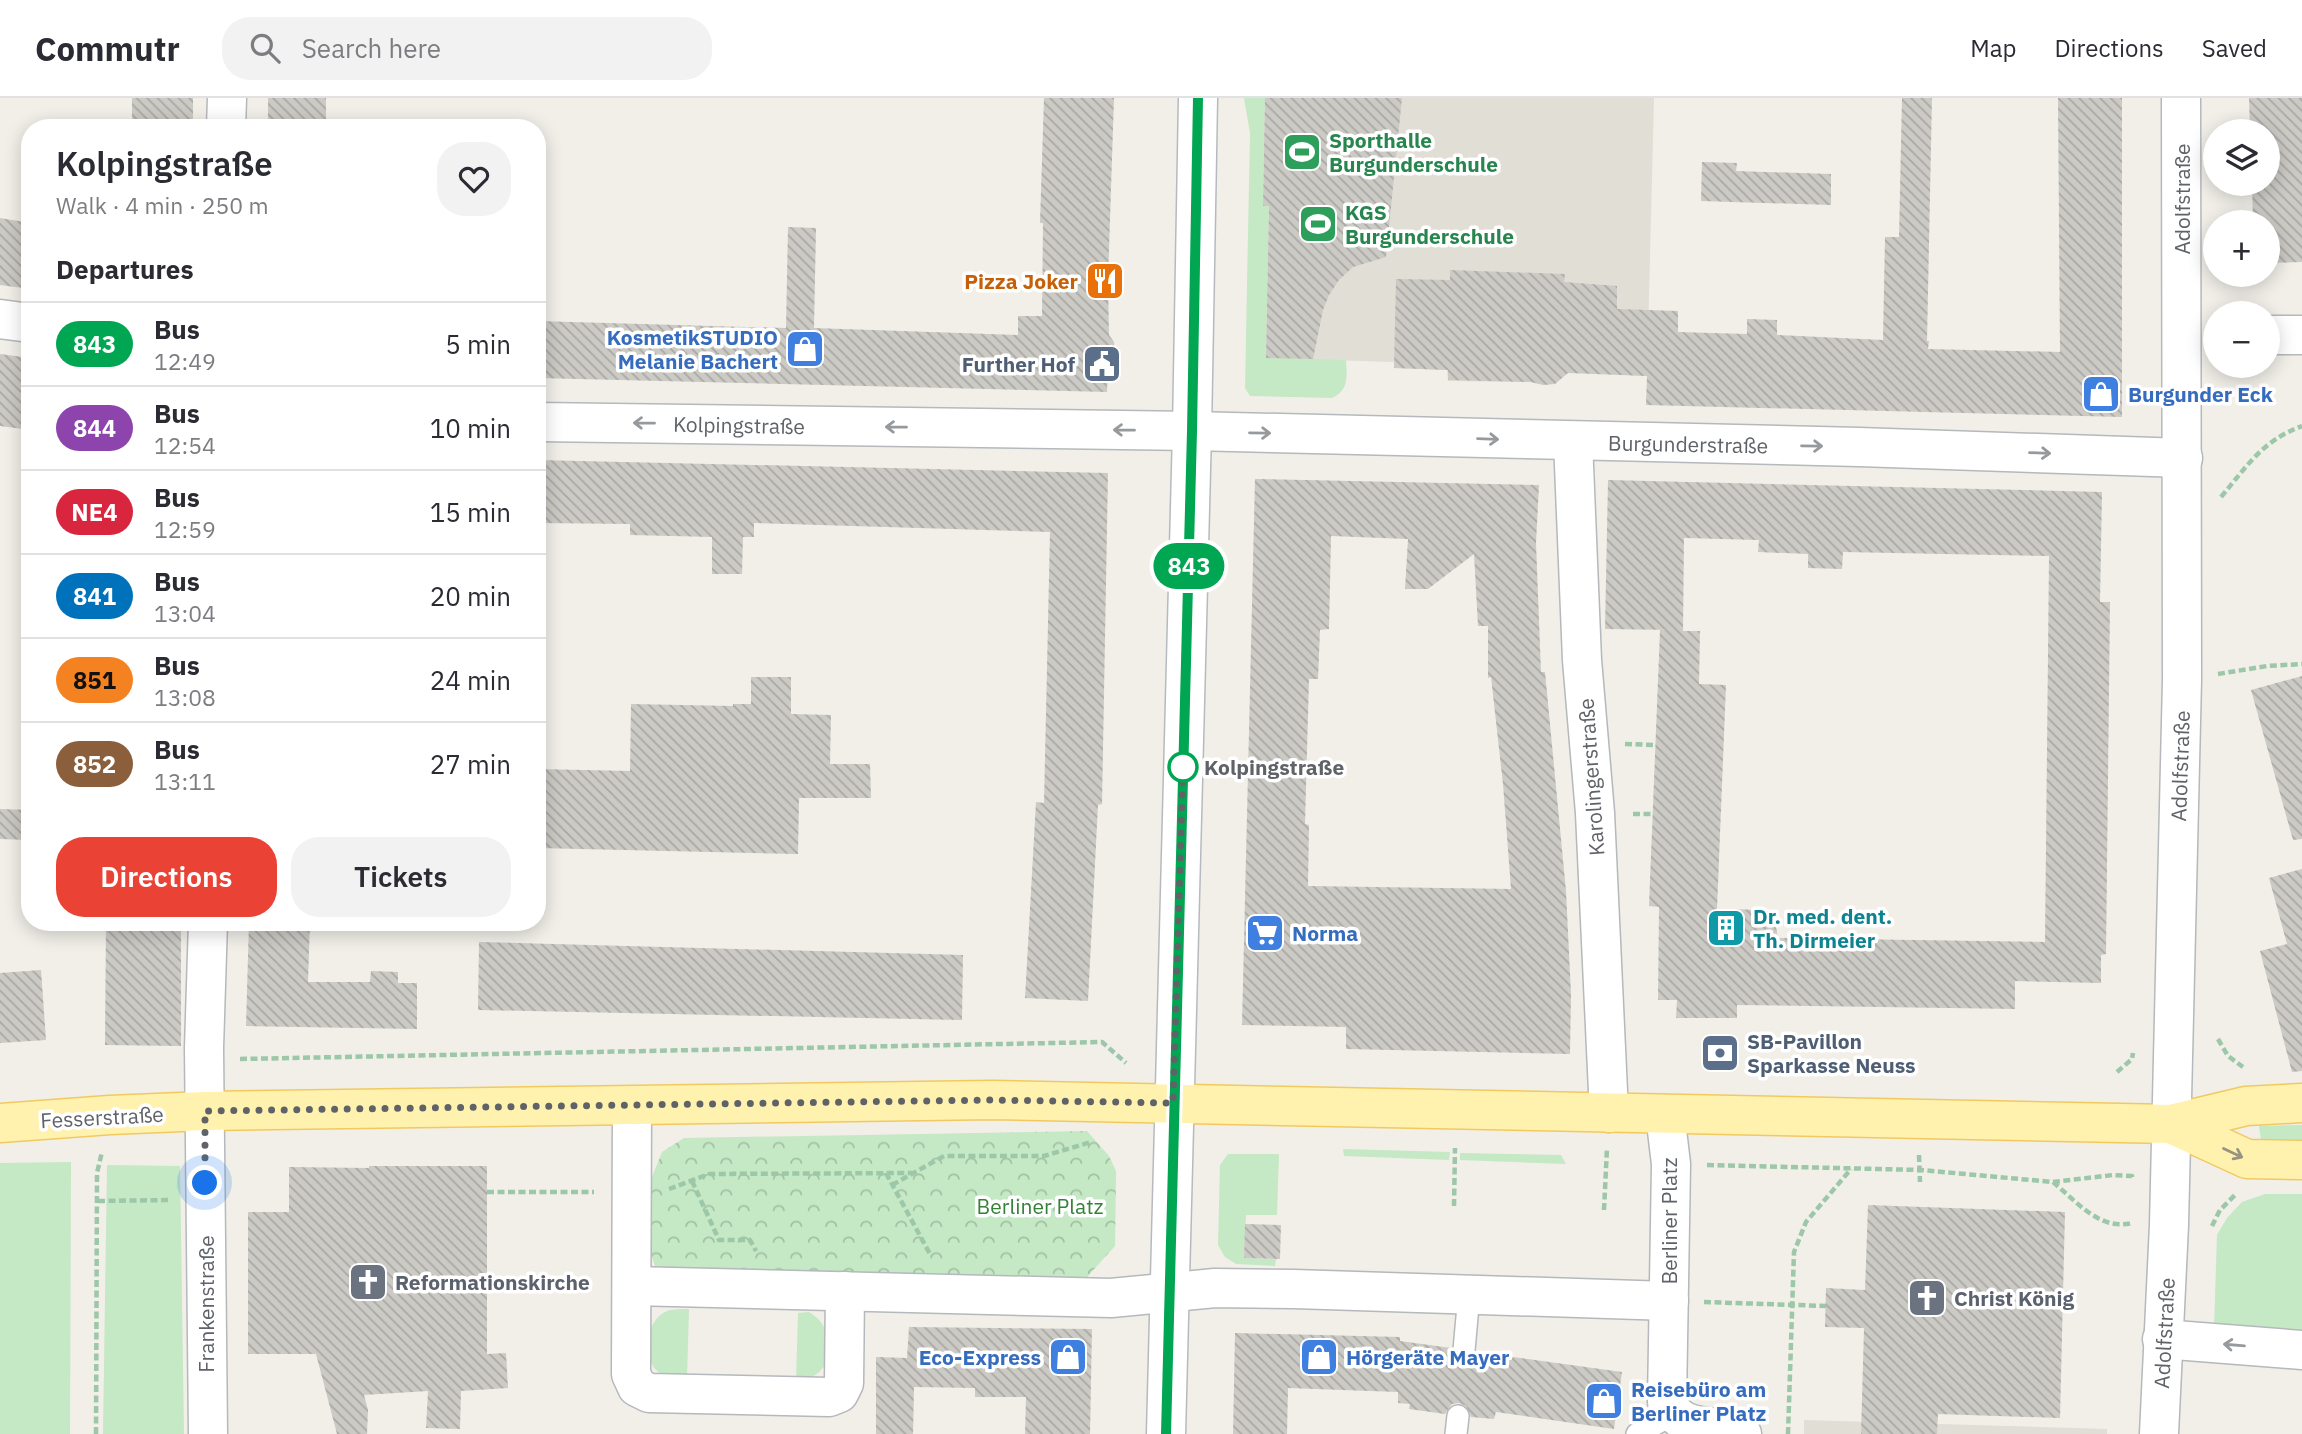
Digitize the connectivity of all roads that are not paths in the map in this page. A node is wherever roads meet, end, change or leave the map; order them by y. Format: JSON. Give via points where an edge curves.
{"nodes":[{"id":1,"x":227,"y":98,"type":"edge"},
{"id":2,"x":1198,"y":98,"type":"edge"},
{"id":3,"x":2181,"y":98,"type":"edge"},
{"id":4,"x":226,"y":119,"type":"edge"},
{"id":5,"x":0,"y":319,"type":"edge"},
{"id":6,"x":21,"y":322,"type":"edge"},
{"id":7,"x":2199,"y":334,"type":"edge"},
{"id":8,"x":2280,"y":335,"type":"edge"},
{"id":9,"x":2302,"y":335,"type":"edge"},
{"id":10,"x":546,"y":422,"type":"edge"},
{"id":11,"x":1192,"y":431,"type":"junction"},
{"id":12,"x":1573,"y":442,"type":"junction"},
{"id":13,"x":2183,"y":458,"type":"junction"},
{"id":14,"x":208,"y":931,"type":"edge"},
{"id":15,"x":1173,"y":1103,"type":"junction"},
{"id":16,"x":2302,"y":1104,"type":"edge"},
{"id":17,"x":632,"y":1106,"type":"junction"},
{"id":18,"x":205,"y":1111,"type":"junction"},
{"id":19,"x":1609,"y":1113,"type":"junction"},
{"id":20,"x":1665,"y":1114,"type":"junction"},
{"id":21,"x":0,"y":1123,"type":"edge"},
{"id":22,"x":2171,"y":1124,"type":"junction"},
{"id":23,"x":2302,"y":1160,"type":"edge"},
{"id":24,"x":632,"y":1286,"type":"junction"},
{"id":25,"x":845,"y":1291,"type":"junction"},
{"id":26,"x":1169,"y":1293,"type":"junction"},
{"id":27,"x":1469,"y":1294,"type":"junction"},
{"id":28,"x":1669,"y":1301,"type":"junction"},
{"id":29,"x":2162,"y":1339,"type":"junction"},
{"id":30,"x":1464,"y":1350,"type":"dead end"},
{"id":31,"x":2302,"y":1350,"type":"edge"},
{"id":32,"x":1672,"y":1416,"type":"junction"},
{"id":33,"x":208,"y":1434,"type":"edge"},
{"id":34,"x":1166,"y":1434,"type":"edge"},
{"id":35,"x":1637,"y":1434,"type":"edge"},
{"id":36,"x":1742,"y":1434,"type":"edge"},
{"id":37,"x":2160,"y":1434,"type":"edge"}],
"edges":[{"from":1,"to":4,"type":"street"},
{"from":2,"to":11,"type":"street"},
{"from":3,"to":7,"type":"street","name":"Adolfstraße"},
{"from":5,"to":6,"type":"street"},
{"from":7,"to":13,"type":"street","name":"Adolfstraße"},
{"from":8,"to":9,"type":"street"},
{"from":11,"to":10,"type":"street","name":"Kolpingstraße","one_way":true},
{"from":11,"to":12,"type":"street","name":"Burgunderstraße","one_way":true},
{"from":11,"to":15,"type":"street"},
{"from":12,"to":13,"type":"street","name":"Burgunderstraße","one_way":true},
{"from":12,"to":19,"type":"street","name":"Karolingerstraße","via":[[1581,660],[1595,813]]},
{"from":13,"to":22,"type":"street","name":"Adolfstraße"},
{"from":14,"to":18,"type":"street","name":"Frankenstraße"},
{"from":15,"to":17,"type":"main road","via":[[992,1100]]},
{"from":15,"to":19,"type":"main road"},
{"from":15,"to":26,"type":"street"},
{"from":16,"to":22,"type":"main road","via":[[2246,1106]]},
{"from":17,"to":18,"type":"main road"},
{"from":17,"to":24,"type":"street"},
{"from":18,"to":21,"type":"main road","name":"Fesserstraße"},
{"from":18,"to":33,"type":"street","name":"Frankenstraße"},
{"from":19,"to":20,"type":"main road"},
{"from":20,"to":22,"type":"main road"},
{"from":20,"to":28,"type":"street","name":"Berliner Platz","via":[[1671,1164]]},
{"from":22,"to":23,"type":"main road","one_way":true,"via":[[2247,1159]]},
{"from":22,"to":29,"type":"street","name":"Adolfstraße"},
{"from":24,"to":25,"type":"street","name":"Berliner Platz"},
{"from":24,"to":25,"type":"street","via":[[631,1374],[637,1387],[649,1393],[815,1397],[839,1393],[844,1383]]},
{"from":25,"to":26,"type":"street","name":"Berliner Platz","via":[[1111,1298]]},
{"from":26,"to":27,"type":"street","name":"Berliner Platz","via":[[1215,1288]]},
{"from":26,"to":34,"type":"street"},
{"from":27,"to":28,"type":"street","name":"Berliner Platz"},
{"from":27,"to":30,"type":"lane"},
{"from":28,"to":32,"type":"street","via":[[1667,1402]]},
{"from":31,"to":29,"type":"street","one_way":true},
{"from":29,"to":37,"type":"street","name":"Adolfstraße"},
{"from":32,"to":35,"type":"lane"},
{"from":32,"to":36,"type":"street","via":[[1692,1429]]}]}
